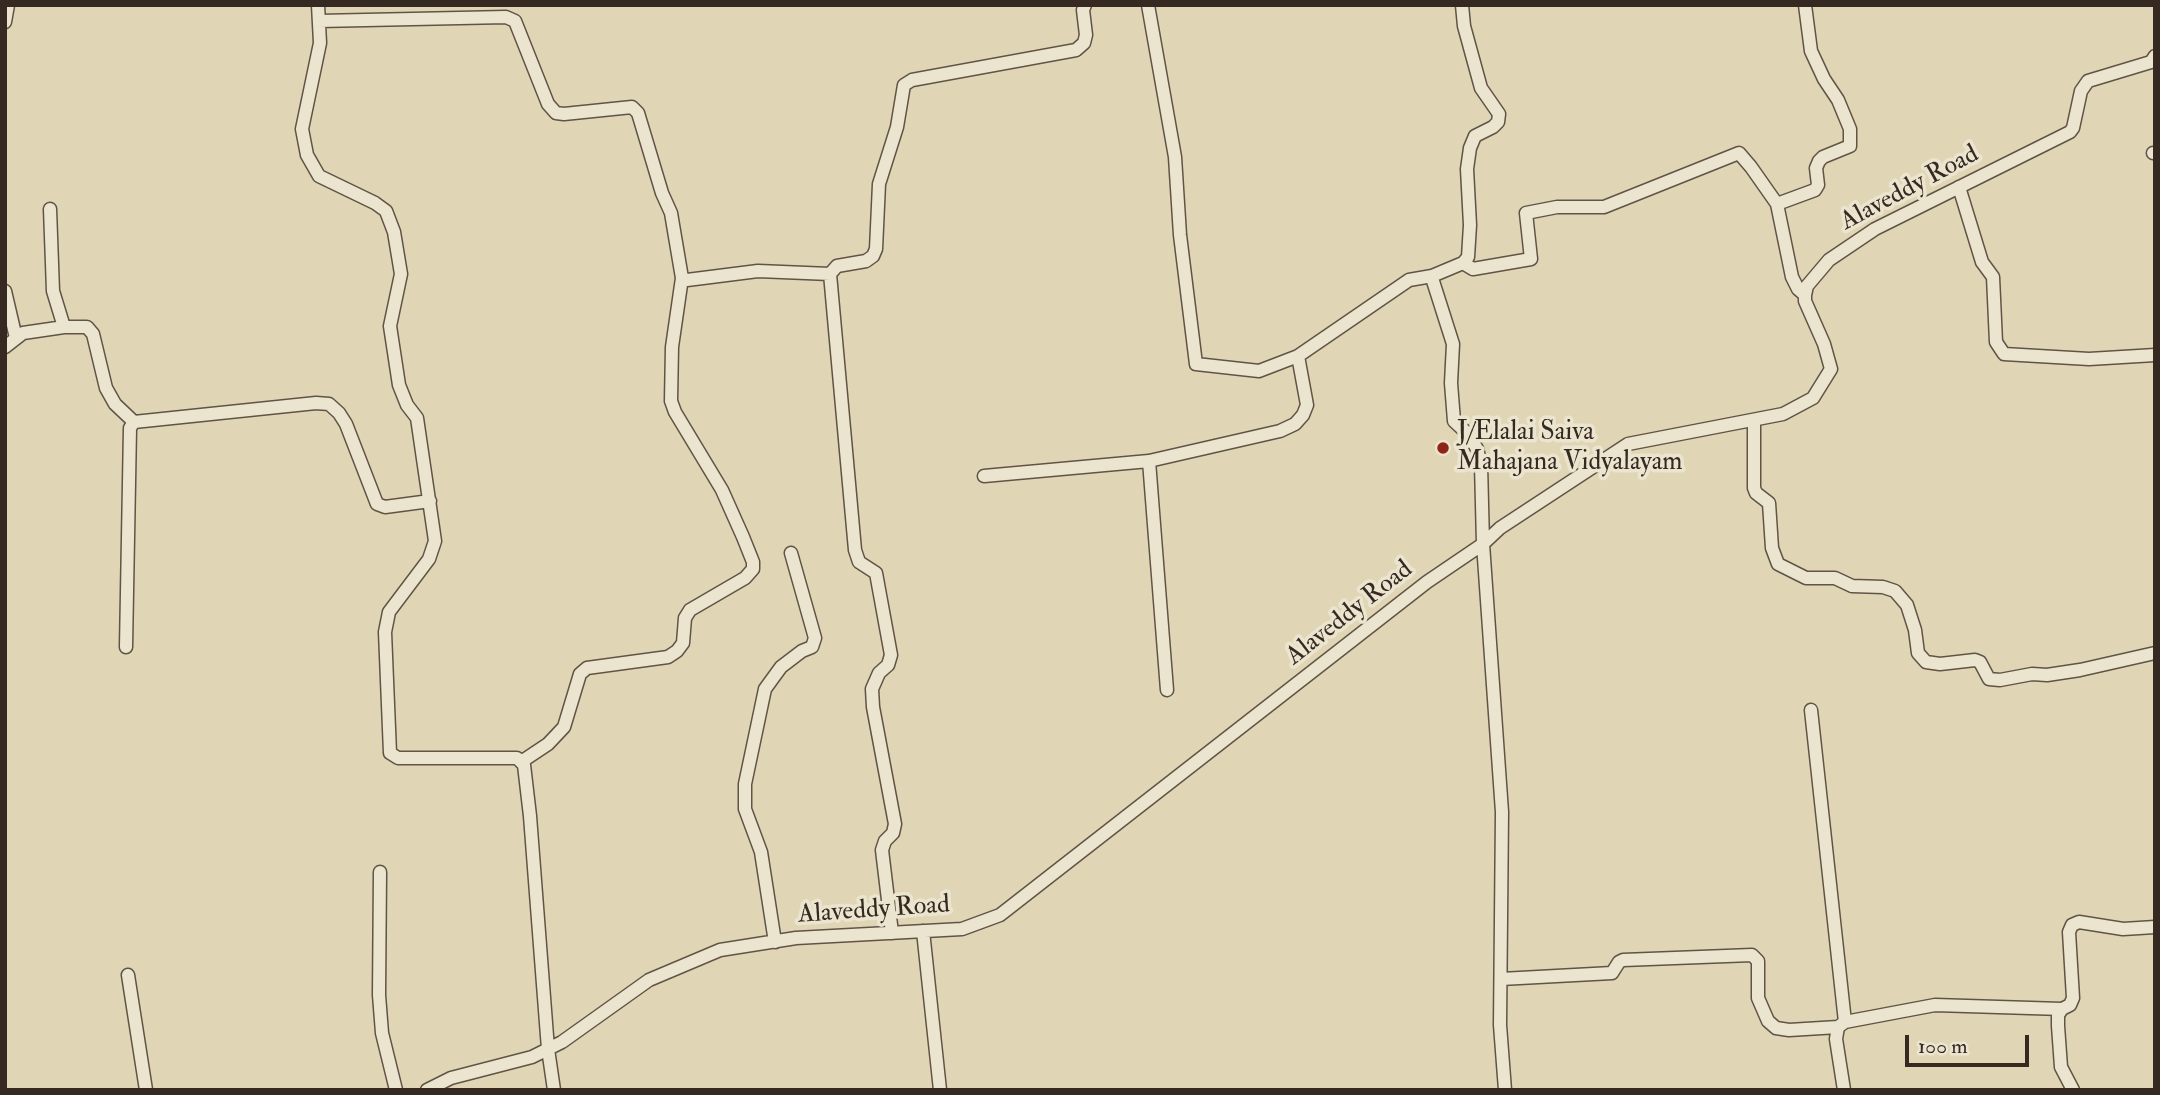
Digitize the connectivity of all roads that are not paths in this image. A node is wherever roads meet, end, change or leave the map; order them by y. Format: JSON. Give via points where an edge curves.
{"nodes":[{"id":1,"x":8,"y":5,"type":"edge"},
{"id":2,"x":318,"y":5,"type":"edge"},
{"id":3,"x":1085,"y":5,"type":"edge"},
{"id":4,"x":1148,"y":5,"type":"edge"},
{"id":5,"x":1462,"y":5,"type":"edge"},
{"id":6,"x":1805,"y":5,"type":"edge"},
{"id":7,"x":318,"y":20,"type":"junction"},
{"id":8,"x":5,"y":22,"type":"edge"},
{"id":9,"x":2155,"y":56,"type":"edge"},
{"id":10,"x":1959,"y":187,"type":"junction"},
{"id":11,"x":1777,"y":204,"type":"junction"},
{"id":12,"x":50,"y":209,"type":"dead end"},
{"id":13,"x":1463,"y":263,"type":"junction"},
{"id":14,"x":830,"y":274,"type":"junction"},
{"id":15,"x":1432,"y":276,"type":"junction"},
{"id":16,"x":682,"y":278,"type":"junction"},
{"id":17,"x":5,"y":291,"type":"edge"},
{"id":18,"x":1805,"y":295,"type":"junction"},
{"id":19,"x":64,"y":327,"type":"junction"},
{"id":20,"x":16,"y":338,"type":"junction"},
{"id":21,"x":5,"y":347,"type":"edge"},
{"id":22,"x":2155,"y":355,"type":"edge"},
{"id":23,"x":1298,"y":356,"type":"junction"},
{"id":24,"x":1754,"y":420,"type":"junction"},
{"id":25,"x":134,"y":422,"type":"junction"},
{"id":26,"x":1149,"y":461,"type":"junction"},
{"id":27,"x":984,"y":476,"type":"dead end"},
{"id":28,"x":429,"y":501,"type":"junction"},
{"id":29,"x":1483,"y":544,"type":"junction"},
{"id":30,"x":791,"y":553,"type":"dead end"},
{"id":31,"x":126,"y":647,"type":"dead end"},
{"id":32,"x":2155,"y":653,"type":"edge"},
{"id":33,"x":1167,"y":690,"type":"dead end"},
{"id":34,"x":1811,"y":710,"type":"dead end"},
{"id":35,"x":521,"y":762,"type":"junction"},
{"id":36,"x":380,"y":872,"type":"dead end"},
{"id":37,"x":2155,"y":927,"type":"edge"},
{"id":38,"x":923,"y":931,"type":"junction"},
{"id":39,"x":892,"y":933,"type":"junction"},
{"id":40,"x":775,"y":942,"type":"junction"},
{"id":41,"x":128,"y":975,"type":"dead end"},
{"id":42,"x":1501,"y":979,"type":"junction"},
{"id":43,"x":2062,"y":1009,"type":"junction"},
{"id":44,"x":1842,"y":1024,"type":"junction"},
{"id":45,"x":548,"y":1049,"type":"junction"},
{"id":46,"x":146,"y":1090,"type":"edge"},
{"id":47,"x":396,"y":1090,"type":"edge"},
{"id":48,"x":427,"y":1090,"type":"edge"},
{"id":49,"x":554,"y":1090,"type":"edge"},
{"id":50,"x":940,"y":1090,"type":"edge"},
{"id":51,"x":1505,"y":1090,"type":"edge"},
{"id":52,"x":1844,"y":1090,"type":"edge"},
{"id":53,"x":2073,"y":1090,"type":"edge"}],
"edges":[{"from":1,"to":8,"type":"street"},
{"from":2,"to":7,"type":"street"},
{"from":3,"to":14,"type":"street","via":[[1086,35],[1076,50],[904,85],[879,184],[876,249],[866,261],[837,266]]},
{"from":4,"to":23,"type":"street","via":[[1175,157],[1196,364],[1259,371]]},
{"from":5,"to":13,"type":"street","via":[[1481,88],[1499,114],[1493,128],[1475,136],[1470,148],[1470,225],[1468,257]]},
{"from":6,"to":11,"type":"street","via":[[1811,51],[1850,129],[1850,146],[1819,161],[1815,190]]},
{"from":7,"to":16,"type":"street","via":[[506,17],[515,21],[548,104],[556,113],[632,107],[638,113],[671,212]]},
{"from":7,"to":28,"type":"street","via":[[320,43],[302,129],[307,155],[320,176],[386,211],[394,232],[401,274],[390,326],[399,385],[417,418]]},
{"from":9,"to":10,"type":"street","name":"Alaveddy Road","via":[[2151,62],[2088,81],[2070,132]]},
{"from":10,"to":18,"type":"street","name":"Alaveddy Road","via":[[1875,229],[1829,260]]},
{"from":10,"to":22,"type":"street","via":[[1982,262],[1993,277],[1996,342],[2004,354],[2089,359]]},
{"from":11,"to":13,"type":"street","via":[[1739,153],[1604,207],[1557,207],[1526,213],[1531,260],[1473,269]]},
{"from":11,"to":18,"type":"street","via":[[1792,277]]},
{"from":12,"to":19,"type":"street","via":[[53,291]]},
{"from":13,"to":15,"type":"street"},
{"from":14,"to":16,"type":"street","via":[[758,271]]},
{"from":14,"to":39,"type":"street","via":[[855,550],[859,562],[876,573],[891,655],[872,689],[895,824],[882,850]]},
{"from":15,"to":23,"type":"street","via":[[1409,279]]},
{"from":15,"to":29,"type":"street","via":[[1453,344],[1454,421],[1469,435],[1480,464]]},
{"from":16,"to":35,"type":"street","via":[[672,347],[671,401],[722,490],[752,569],[745,578],[690,610],[683,643],[668,657],[587,668],[580,674],[564,727]]},
{"from":17,"to":20,"type":"street"},
{"from":18,"to":24,"type":"street","name":"Alaveddy Road","via":[[1831,369],[1813,398],[1783,414]]},
{"from":19,"to":20,"type":"street"},
{"from":19,"to":25,"type":"street","via":[[91,330],[106,388]]},
{"from":20,"to":21,"type":"street"},
{"from":23,"to":26,"type":"street","via":[[1307,405],[1295,424]]},
{"from":24,"to":29,"type":"street","name":"Alaveddy Road","via":[[1629,444],[1500,528]]},
{"from":24,"to":32,"type":"street","via":[[1754,488],[1769,503],[1772,548],[1778,564],[1807,578],[1835,578],[1852,586],[1895,591],[1907,605],[1918,653],[1926,662],[1975,660],[1989,678],[2000,680],[2080,670]]},
{"from":25,"to":28,"type":"street","via":[[329,404],[346,424],[377,504],[385,508]]},
{"from":25,"to":31,"type":"street","via":[[130,428]]},
{"from":26,"to":27,"type":"street"},
{"from":26,"to":33,"type":"street"},
{"from":28,"to":35,"type":"street","via":[[435,541],[429,559],[389,612],[385,632],[390,753],[398,758],[517,758]]},
{"from":29,"to":38,"type":"street","name":"Alaveddy Road","via":[[1427,582],[1000,915],[962,929]]},
{"from":29,"to":42,"type":"street","via":[[1502,812]]},
{"from":30,"to":40,"type":"street","via":[[815,638],[812,647],[781,667],[765,689],[745,784],[745,808],[761,852]]},
{"from":34,"to":44,"type":"street"},
{"from":35,"to":45,"type":"street","via":[[530,816]]},
{"from":36,"to":47,"type":"street","via":[[380,1008]]},
{"from":37,"to":43,"type":"street","via":[[2071,925],[2073,998]]},
{"from":38,"to":39,"type":"street","name":"Alaveddy Road"},
{"from":38,"to":50,"type":"street"},
{"from":39,"to":40,"type":"street","name":"Alaveddy Road"},
{"from":40,"to":45,"type":"street","name":"Alaveddy Road","via":[[720,950],[649,980]]},
{"from":41,"to":46,"type":"street"},
{"from":42,"to":44,"type":"street","via":[[1612,973],[1623,960],[1752,955],[1758,961],[1758,998],[1776,1028]]},
{"from":42,"to":51,"type":"street"},
{"from":43,"to":44,"type":"street","via":[[1935,1005]]},
{"from":43,"to":53,"type":"street","via":[[2058,1015],[2061,1067]]},
{"from":44,"to":52,"type":"street","via":[[1836,1038]]},
{"from":45,"to":48,"type":"street","name":"Alaveddy Road","via":[[451,1078]]},
{"from":45,"to":49,"type":"street"}]}
